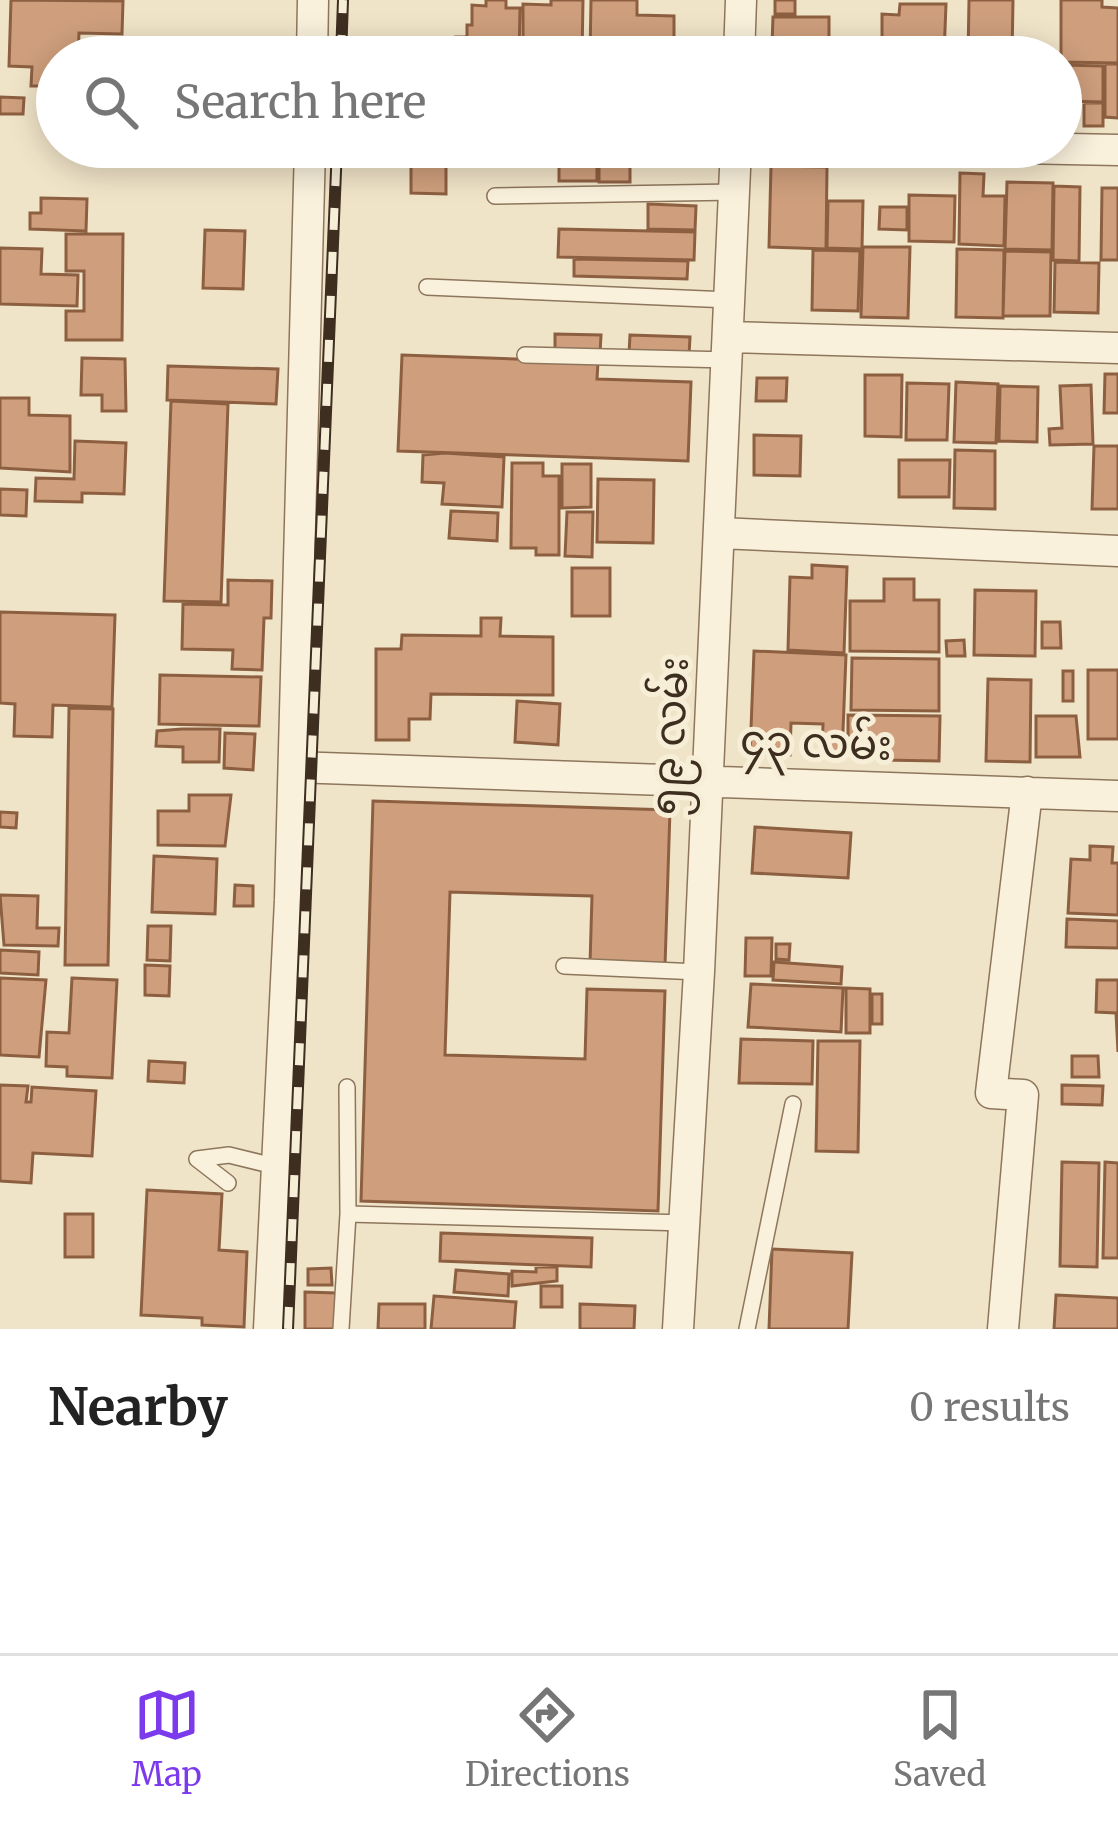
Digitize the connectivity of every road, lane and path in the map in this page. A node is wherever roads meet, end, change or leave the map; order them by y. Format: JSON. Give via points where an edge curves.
{"nodes":[{"id":1,"x":314,"y":0,"type":"edge"},
{"id":2,"x":741,"y":0,"type":"edge"},
{"id":3,"x":313,"y":36,"type":"edge"},
{"id":4,"x":740,"y":36,"type":"edge"},
{"id":5,"x":1082,"y":149,"type":"edge"},
{"id":6,"x":1118,"y":150,"type":"edge"},
{"id":7,"x":309,"y":168,"type":"edge"},
{"id":8,"x":736,"y":168,"type":"edge"},
{"id":9,"x":735,"y":192,"type":"junction"},
{"id":10,"x":495,"y":196,"type":"dead end"},
{"id":11,"x":427,"y":287,"type":"dead end"},
{"id":12,"x":731,"y":300,"type":"junction"},
{"id":13,"x":730,"y":348,"type":"junction"},
{"id":14,"x":1118,"y":348,"type":"edge"},
{"id":15,"x":525,"y":356,"type":"dead end"},
{"id":16,"x":721,"y":533,"type":"junction"},
{"id":17,"x":1118,"y":551,"type":"edge"},
{"id":18,"x":294,"y":767,"type":"junction"},
{"id":19,"x":708,"y":780,"type":"junction"},
{"id":20,"x":1027,"y":792,"type":"junction"},
{"id":21,"x":1118,"y":796,"type":"edge"},
{"id":22,"x":564,"y":966,"type":"dead end"},
{"id":23,"x":699,"y":971,"type":"junction"},
{"id":24,"x":347,"y":1088,"type":"dead end"},
{"id":25,"x":793,"y":1104,"type":"dead end"},
{"id":26,"x":278,"y":1167,"type":"junction"},
{"id":27,"x":227,"y":1183,"type":"dead end"},
{"id":28,"x":348,"y":1214,"type":"junction"},
{"id":29,"x":686,"y":1223,"type":"junction"},
{"id":30,"x":269,"y":1329,"type":"edge"},
{"id":31,"x":341,"y":1329,"type":"edge"},
{"id":32,"x":678,"y":1329,"type":"edge"},
{"id":33,"x":747,"y":1329,"type":"edge"},
{"id":34,"x":1004,"y":1329,"type":"edge"}],
"edges":[{"from":1,"to":3,"type":"street"},
{"from":2,"to":4,"type":"street"},
{"from":5,"to":6,"type":"street"},
{"from":7,"to":18,"type":"street"},
{"from":8,"to":9,"type":"street","name":"၅၉ လမ်း"},
{"from":9,"to":10,"type":"lane"},
{"from":9,"to":12,"type":"street","name":"၅၉ လမ်း"},
{"from":11,"to":12,"type":"lane"},
{"from":12,"to":13,"type":"street","name":"၅၉ လမ်း"},
{"from":13,"to":14,"type":"street"},
{"from":13,"to":15,"type":"lane"},
{"from":13,"to":16,"type":"street","name":"၅၉ လမ်း"},
{"from":16,"to":17,"type":"street"},
{"from":16,"to":19,"type":"street","name":"၅၉ လမ်း"},
{"from":18,"to":19,"type":"street","name":"၄၃ လမ်း"},
{"from":18,"to":26,"type":"street"},
{"from":19,"to":20,"type":"street","name":"၄၃ လမ်း"},
{"from":19,"to":23,"type":"street","name":"၅၉ လမ်း"},
{"from":20,"to":21,"type":"street","name":"၄၃ လမ်း"},
{"from":20,"to":34,"type":"street","via":[[991,1094],[1023,1095]]},
{"from":22,"to":23,"type":"lane"},
{"from":23,"to":29,"type":"street","name":"၅၉ လမ်း"},
{"from":24,"to":28,"type":"lane"},
{"from":25,"to":33,"type":"lane"},
{"from":26,"to":27,"type":"lane","via":[[229,1155],[197,1160]]},
{"from":26,"to":30,"type":"street"},
{"from":28,"to":29,"type":"lane"},
{"from":28,"to":31,"type":"lane"},
{"from":29,"to":32,"type":"street","name":"၅၉ လမ်း"}]}
